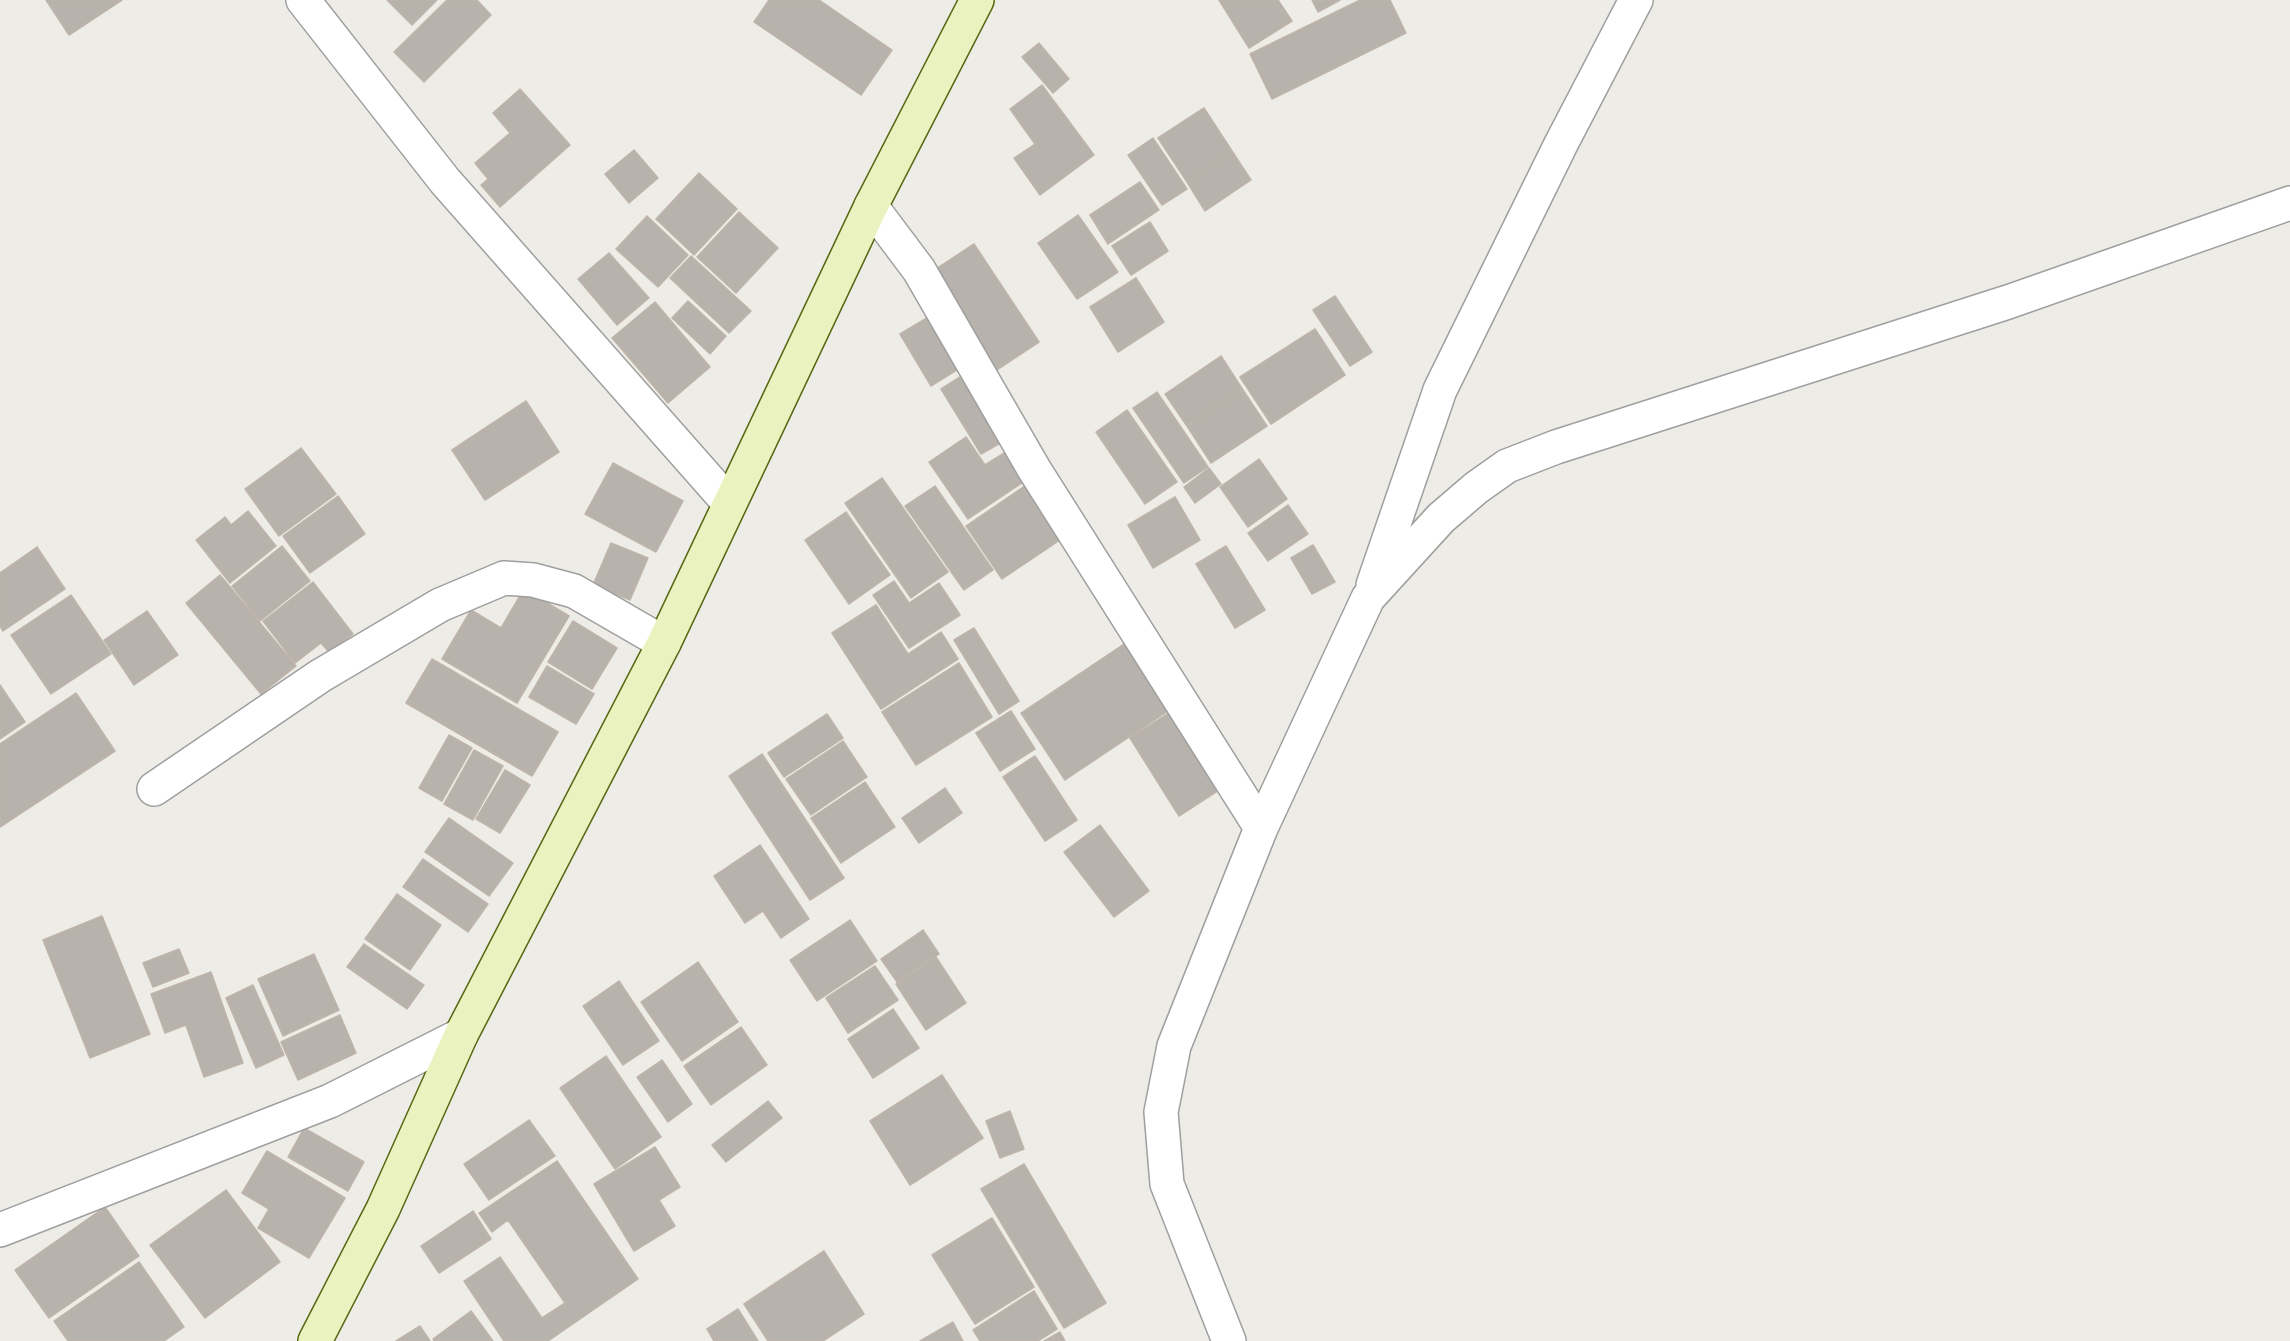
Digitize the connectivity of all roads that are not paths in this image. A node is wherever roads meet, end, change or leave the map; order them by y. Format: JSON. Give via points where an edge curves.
{"nodes":[{"id":1,"x":303,"y":0,"type":"edge"},
{"id":2,"x":977,"y":0,"type":"edge"},
{"id":3,"x":1636,"y":0,"type":"edge"},
{"id":4,"x":2290,"y":203,"type":"edge"},
{"id":5,"x":871,"y":206,"type":"junction"},
{"id":6,"x":729,"y":503,"type":"junction"},
{"id":7,"x":1368,"y":598,"type":"junction"},
{"id":8,"x":664,"y":643,"type":"junction"},
{"id":9,"x":154,"y":789,"type":"dead end"},
{"id":10,"x":1261,"y":828,"type":"junction"},
{"id":11,"x":461,"y":1035,"type":"junction"},
{"id":12,"x":0,"y":1230,"type":"edge"},
{"id":13,"x":315,"y":1341,"type":"edge"},
{"id":14,"x":1229,"y":1341,"type":"edge"}],
"edges":[{"from":1,"to":6,"type":"street","via":[[445,181]]},
{"from":2,"to":5,"type":"main road"},
{"from":3,"to":7,"type":"street","via":[[1440,390]]},
{"from":4,"to":7,"type":"street","via":[[2008,302],[1556,447],[1508,466],[1441,518]]},
{"from":5,"to":6,"type":"main road"},
{"from":5,"to":10,"type":"street","via":[[919,270],[1034,469]]},
{"from":6,"to":8,"type":"main road"},
{"from":7,"to":10,"type":"street"},
{"from":8,"to":9,"type":"street","via":[[574,591],[533,580],[504,578],[440,605],[320,676]]},
{"from":8,"to":11,"type":"main road"},
{"from":10,"to":14,"type":"street","via":[[1174,1046],[1161,1112],[1167,1184]]},
{"from":11,"to":12,"type":"street","via":[[330,1101]]},
{"from":11,"to":13,"type":"main road","via":[[383,1209]]}]}
